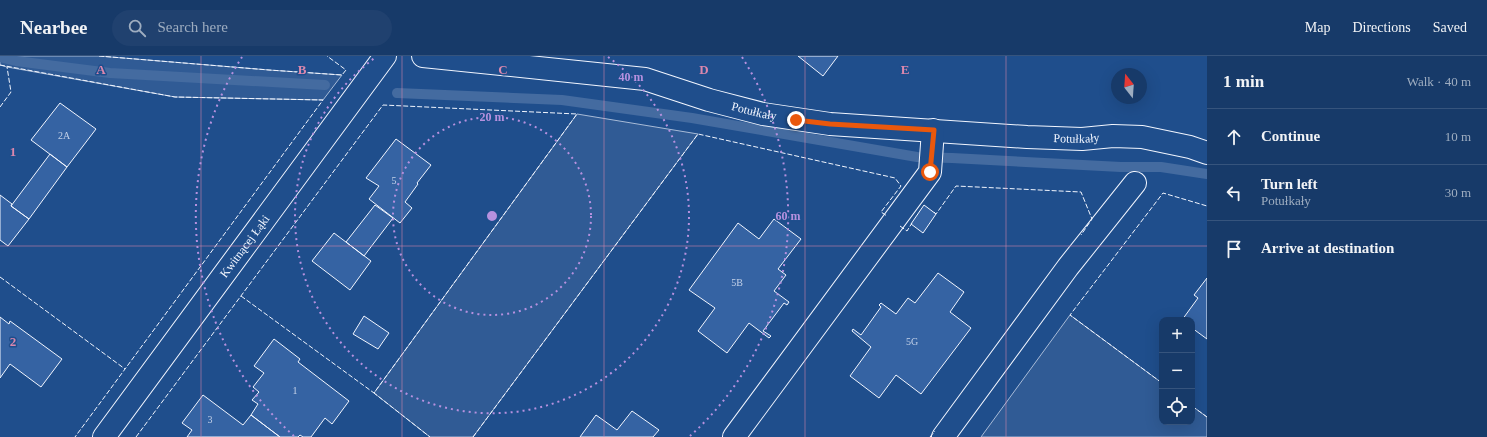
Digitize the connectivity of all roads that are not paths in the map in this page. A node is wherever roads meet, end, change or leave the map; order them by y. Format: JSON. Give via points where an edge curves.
{"nodes":[{"id":1,"x":385,"y":56,"type":"edge"},
{"id":2,"x":424,"y":56,"type":"edge"},
{"id":3,"x":933,"y":136,"type":"junction"},
{"id":4,"x":1207,"y":153,"type":"edge"},
{"id":5,"x":1135,"y":184,"type":"dead end"},
{"id":6,"x":104,"y":437,"type":"edge"},
{"id":7,"x":734,"y":437,"type":"edge"},
{"id":8,"x":943,"y":437,"type":"edge"}],
"edges":[{"from":1,"to":6,"type":"street","name":"Kwitnącej Łąki"},
{"from":2,"to":3,"type":"street","name":"Potułkały","via":[[645,79],[763,114]]},
{"from":3,"to":4,"type":"street","name":"Potułkały","via":[[1082,140],[1142,136]]},
{"from":3,"to":7,"type":"street","via":[[930,172]]},
{"from":5,"to":8,"type":"street","via":[[1068,268]]}]}
